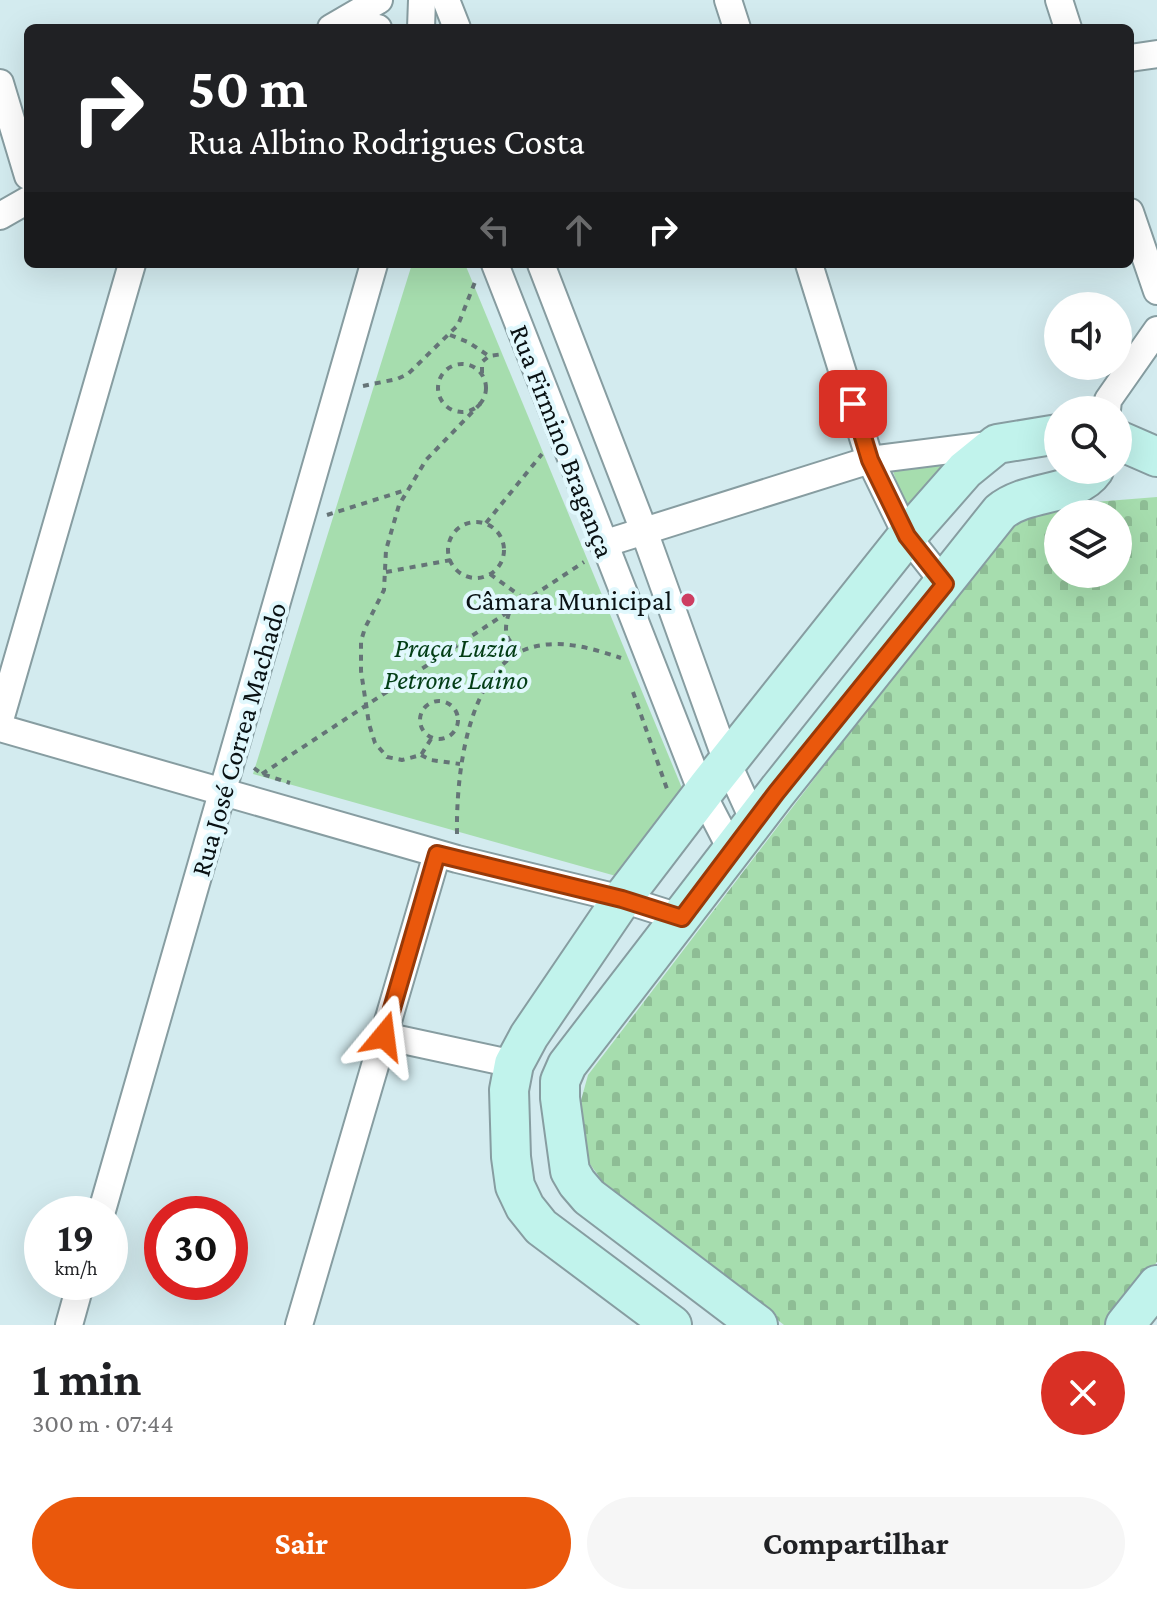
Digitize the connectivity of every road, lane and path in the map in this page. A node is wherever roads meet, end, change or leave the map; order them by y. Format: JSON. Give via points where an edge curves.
{"nodes":[{"id":1,"x":379,"y":0,"type":"edge"},
{"id":2,"x":422,"y":0,"type":"edge"},
{"id":3,"x":446,"y":0,"type":"edge"},
{"id":4,"x":728,"y":0,"type":"edge"},
{"id":5,"x":1059,"y":0,"type":"edge"},
{"id":6,"x":338,"y":24,"type":"edge"},
{"id":7,"x":421,"y":24,"type":"edge"},
{"id":8,"x":455,"y":24,"type":"edge"},
{"id":9,"x":736,"y":24,"type":"edge"},
{"id":10,"x":1067,"y":24,"type":"edge"},
{"id":11,"x":1157,"y":54,"type":"edge"},
{"id":12,"x":1134,"y":57,"type":"edge"},
{"id":13,"x":0,"y":83,"type":"edge"},
{"id":14,"x":24,"y":163,"type":"edge"},
{"id":15,"x":24,"y":202,"type":"edge"},
{"id":16,"x":0,"y":216,"type":"edge"},
{"id":17,"x":1134,"y":224,"type":"edge"},
{"id":18,"x":131,"y":268,"type":"edge"},
{"id":19,"x":373,"y":268,"type":"edge"},
{"id":20,"x":543,"y":268,"type":"edge"},
{"id":21,"x":810,"y":268,"type":"edge"},
{"id":22,"x":485,"y":271,"type":"edge"},
{"id":23,"x":1157,"y":291,"type":"edge"},
{"id":24,"x":1157,"y":330,"type":"edge"},
{"id":25,"x":450,"y":335,"type":"junction"},
{"id":26,"x":489,"y":356,"type":"junction"},
{"id":27,"x":513,"y":356,"type":"dead end"},
{"id":28,"x":363,"y":373,"type":"dead end"},
{"id":29,"x":482,"y":373,"type":"junction"},
{"id":30,"x":1111,"y":396,"type":"edge"},
{"id":31,"x":483,"y":401,"type":"junction"},
{"id":32,"x":1044,"y":436,"type":"edge"},
{"id":33,"x":997,"y":444,"type":"junction"},
{"id":34,"x":1132,"y":446,"type":"edge"},
{"id":35,"x":1157,"y":457,"type":"edge"},
{"id":36,"x":870,"y":460,"type":"junction"},
{"id":37,"x":551,"y":463,"type":"dead end"},
{"id":38,"x":1078,"y":484,"type":"edge"},
{"id":39,"x":408,"y":489,"type":"junction"},
{"id":40,"x":320,"y":517,"type":"dead end"},
{"id":41,"x":486,"y":523,"type":"junction"},
{"id":42,"x":644,"y":531,"type":"junction"},
{"id":43,"x":907,"y":536,"type":"junction"},
{"id":44,"x":603,"y":544,"type":"junction"},
{"id":45,"x":451,"y":560,"type":"junction"},
{"id":46,"x":386,"y":572,"type":"junction"},
{"id":47,"x":490,"y":574,"type":"junction"},
{"id":48,"x":591,"y":574,"type":"dead end"},
{"id":49,"x":945,"y":584,"type":"junction"},
{"id":50,"x":526,"y":600,"type":"junction"},
{"id":51,"x":509,"y":611,"type":"junction"},
{"id":52,"x":616,"y":644,"type":"dead end"},
{"id":53,"x":526,"y":649,"type":"junction"},
{"id":54,"x":632,"y":687,"type":"dead end"},
{"id":55,"x":367,"y":704,"type":"junction"},
{"id":56,"x":0,"y":720,"type":"edge"},
{"id":57,"x":0,"y":728,"type":"edge"},
{"id":58,"x":431,"y":739,"type":"junction"},
{"id":59,"x":737,"y":750,"type":"junction"},
{"id":60,"x":421,"y":755,"type":"junction"},
{"id":61,"x":251,"y":764,"type":"dead end"},
{"id":62,"x":460,"y":764,"type":"junction"},
{"id":63,"x":262,"y":774,"type":"junction"},
{"id":64,"x":292,"y":783,"type":"dead end"},
{"id":65,"x":223,"y":793,"type":"junction"},
{"id":66,"x":686,"y":797,"type":"junction"},
{"id":67,"x":765,"y":807,"type":"junction"},
{"id":68,"x":732,"y":851,"type":"junction"},
{"id":69,"x":447,"y":857,"type":"junction"},
{"id":70,"x":622,"y":899,"type":"junction"},
{"id":71,"x":682,"y":918,"type":"junction"},
{"id":72,"x":384,"y":1036,"type":"junction"},
{"id":73,"x":514,"y":1064,"type":"junction"},
{"id":74,"x":106,"y":1196,"type":"edge"},
{"id":75,"x":76,"y":1300,"type":"edge"},
{"id":76,"x":737,"y":1318,"type":"edge"},
{"id":77,"x":661,"y":1319,"type":"edge"},
{"id":78,"x":69,"y":1325,"type":"edge"},
{"id":79,"x":299,"y":1325,"type":"edge"}],
"edges":[{"from":1,"to":6,"type":"street"},
{"from":2,"to":7,"type":"street"},
{"from":3,"to":8,"type":"street"},
{"from":4,"to":9,"type":"street"},
{"from":5,"to":10,"type":"street"},
{"from":11,"to":12,"type":"street"},
{"from":13,"to":14,"type":"street"},
{"from":15,"to":16,"type":"street"},
{"from":17,"to":23,"type":"street"},
{"from":18,"to":56,"type":"street"},
{"from":19,"to":65,"type":"street","name":"Rua José Correa Machado"},
{"from":20,"to":42,"type":"street","name":"Rua Firmino Bragança"},
{"from":21,"to":36,"type":"street"},
{"from":22,"to":25,"type":"path"},
{"from":22,"to":44,"type":"street","name":"Rua Firmino Bragança"},
{"from":24,"to":30,"type":"street"},
{"from":25,"to":26,"type":"path"},
{"from":25,"to":28,"type":"path","via":[[397,379],[359,387]]},
{"from":26,"to":27,"type":"path"},
{"from":26,"to":29,"type":"path","via":[[482,362]]},
{"from":29,"to":31,"type":"path","via":[[487,388]]},
{"from":29,"to":31,"type":"path","via":[[468,365],[451,367],[441,376],[438,393],[456,412],[474,410]]},
{"from":31,"to":39,"type":"path","via":[[426,460]]},
{"from":32,"to":33,"type":"main road"},
{"from":33,"to":36,"type":"street"},
{"from":33,"to":43,"type":"main road","via":[[965,470]]},
{"from":34,"to":35,"type":"main road"},
{"from":36,"to":42,"type":"street"},
{"from":36,"to":43,"type":"street"},
{"from":37,"to":41,"type":"path","via":[[546,449]]},
{"from":38,"to":49,"type":"main road","via":[[1011,503]]},
{"from":39,"to":40,"type":"path"},
{"from":39,"to":46,"type":"path","via":[[390,531]]},
{"from":41,"to":45,"type":"path","via":[[458,528],[449,545]]},
{"from":41,"to":47,"type":"path","via":[[501,535],[504,545],[499,566]]},
{"from":42,"to":44,"type":"street"},
{"from":42,"to":59,"type":"street","name":"Rua Firmino Bragança"},
{"from":43,"to":49,"type":"street"},
{"from":43,"to":59,"type":"main road"},
{"from":44,"to":66,"type":"street","name":"Rua Firmino Bragança"},
{"from":45,"to":46,"type":"path"},
{"from":45,"to":47,"type":"path","via":[[467,576]]},
{"from":46,"to":55,"type":"path","via":[[384,590],[361,641]]},
{"from":47,"to":50,"type":"path"},
{"from":48,"to":50,"type":"path","via":[[586,560]]},
{"from":49,"to":67,"type":"main road"},
{"from":50,"to":51,"type":"path"},
{"from":51,"to":53,"type":"path","via":[[507,640]]},
{"from":51,"to":55,"type":"path"},
{"from":52,"to":53,"type":"path","via":[[621,658],[569,644]]},
{"from":53,"to":62,"type":"path","via":[[503,663],[486,686]]},
{"from":54,"to":66,"type":"path"},
{"from":55,"to":60,"type":"path","via":[[375,743],[387,757]]},
{"from":55,"to":63,"type":"path"},
{"from":57,"to":65,"type":"street"},
{"from":58,"to":58,"type":"path","via":[[444,739],[455,730],[458,716],[447,702],[432,702],[420,715],[423,733]]},
{"from":58,"to":60,"type":"path"},
{"from":59,"to":66,"type":"main road"},
{"from":59,"to":67,"type":"main road"},
{"from":60,"to":62,"type":"path"},
{"from":61,"to":63,"type":"path"},
{"from":62,"to":69,"type":"path"},
{"from":63,"to":64,"type":"path"},
{"from":65,"to":69,"type":"street"},
{"from":65,"to":74,"type":"street","name":"Rua José Correa Machado"},
{"from":66,"to":68,"type":"street","name":"Rua Firmino Bragança"},
{"from":66,"to":70,"type":"main road"},
{"from":67,"to":68,"type":"main road"},
{"from":68,"to":71,"type":"main road"},
{"from":69,"to":70,"type":"street"},
{"from":69,"to":72,"type":"street"},
{"from":70,"to":71,"type":"street"},
{"from":70,"to":73,"type":"main road"},
{"from":71,"to":76,"type":"main road","via":[[567,1065],[560,1098],[570,1171],[589,1197]]},
{"from":72,"to":73,"type":"street"},
{"from":72,"to":79,"type":"street"},
{"from":73,"to":77,"type":"main road","via":[[509,1090],[511,1157],[525,1207],[541,1227]]},
{"from":75,"to":78,"type":"street"}]}
